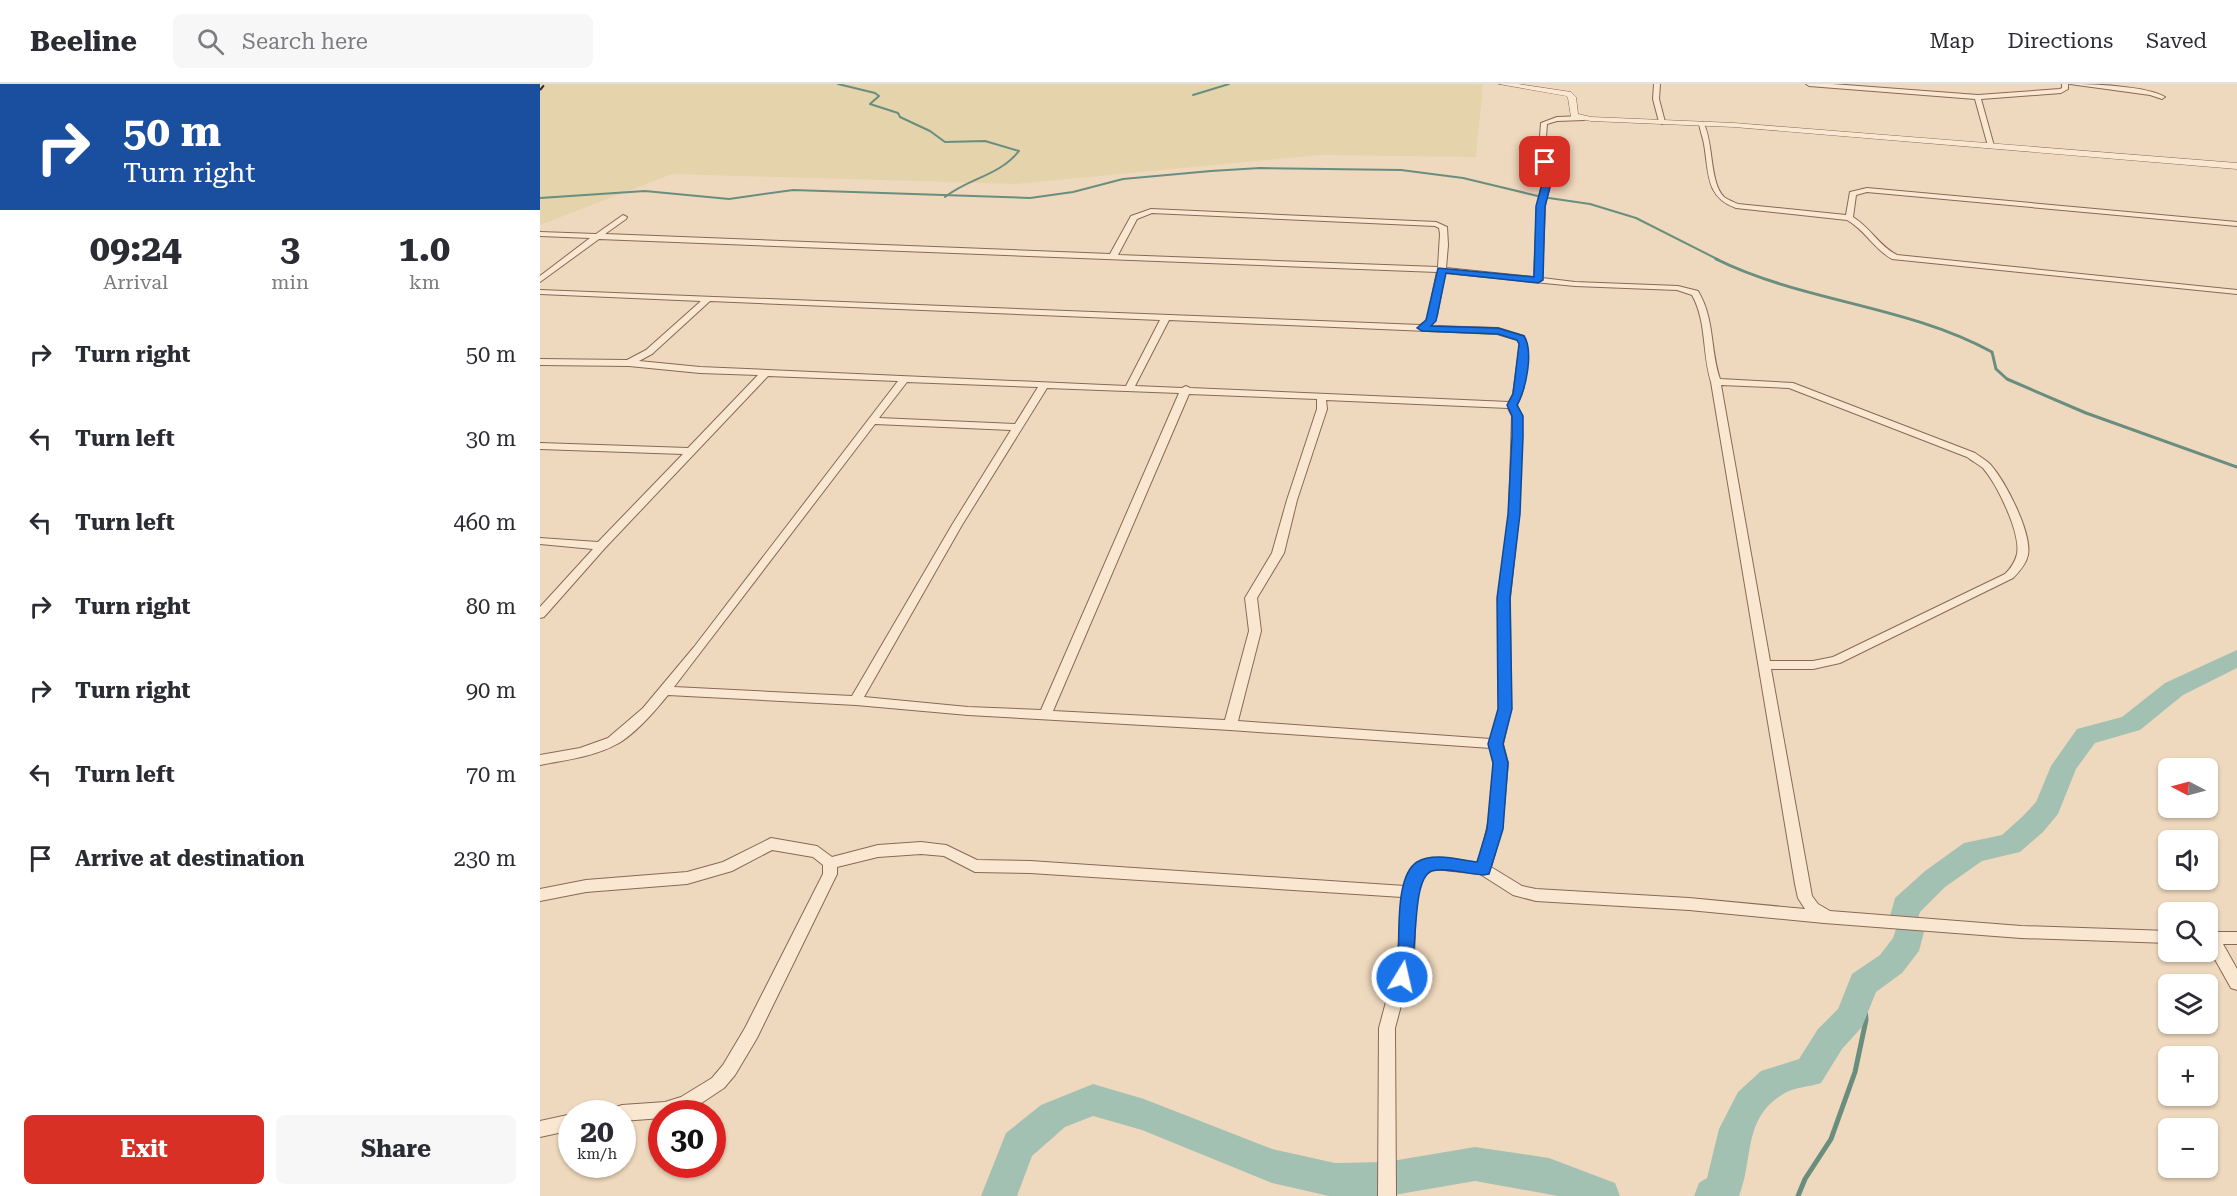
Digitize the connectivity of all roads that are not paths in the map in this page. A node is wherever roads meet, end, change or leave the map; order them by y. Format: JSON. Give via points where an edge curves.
{"nodes":[{"id":1,"x":1503,"y":84,"type":"edge"},
{"id":2,"x":1657,"y":84,"type":"edge"},
{"id":3,"x":1809,"y":84,"type":"edge"},
{"id":4,"x":1923,"y":84,"type":"edge"},
{"id":5,"x":2065,"y":84,"type":"edge"},
{"id":6,"x":2073,"y":84,"type":"edge"},
{"id":7,"x":1922,"y":92,"type":"junction"},
{"id":8,"x":1978,"y":97,"type":"junction"},
{"id":9,"x":2162,"y":97,"type":"dead end"},
{"id":10,"x":1584,"y":118,"type":"junction"},
{"id":11,"x":1662,"y":122,"type":"junction"},
{"id":12,"x":1701,"y":123,"type":"junction"},
{"id":13,"x":1991,"y":146,"type":"junction"},
{"id":14,"x":2237,"y":166,"type":"edge"},
{"id":15,"x":623,"y":217,"type":"dead end"},
{"id":16,"x":1849,"y":218,"type":"junction"},
{"id":17,"x":2237,"y":224,"type":"edge"},
{"id":18,"x":540,"y":234,"type":"edge"},
{"id":19,"x":599,"y":235,"type":"junction"},
{"id":20,"x":1112,"y":258,"type":"junction"},
{"id":21,"x":1442,"y":270,"type":"junction"},
{"id":22,"x":540,"y":280,"type":"edge"},
{"id":23,"x":1538,"y":280,"type":"junction"},
{"id":24,"x":540,"y":292,"type":"edge"},
{"id":25,"x":2237,"y":292,"type":"edge"},
{"id":26,"x":707,"y":300,"type":"junction"},
{"id":27,"x":1165,"y":319,"type":"junction"},
{"id":28,"x":1422,"y":328,"type":"junction"},
{"id":29,"x":540,"y":362,"type":"edge"},
{"id":30,"x":629,"y":363,"type":"junction"},
{"id":31,"x":765,"y":373,"type":"junction"},
{"id":32,"x":904,"y":379,"type":"junction"},
{"id":33,"x":1716,"y":382,"type":"junction"},
{"id":34,"x":1044,"y":385,"type":"junction"},
{"id":35,"x":1130,"y":387,"type":"junction"},
{"id":36,"x":1186,"y":389,"type":"junction"},
{"id":37,"x":1321,"y":396,"type":"junction"},
{"id":38,"x":1512,"y":405,"type":"junction"},
{"id":39,"x":872,"y":421,"type":"junction"},
{"id":40,"x":1019,"y":427,"type":"junction"},
{"id":41,"x":540,"y":446,"type":"edge"},
{"id":42,"x":691,"y":452,"type":"junction"},
{"id":43,"x":540,"y":541,"type":"edge"},
{"id":44,"x":601,"y":546,"type":"junction"},
{"id":45,"x":540,"y":614,"type":"edge"},
{"id":46,"x":1764,"y":665,"type":"junction"},
{"id":47,"x":664,"y":691,"type":"junction"},
{"id":48,"x":856,"y":701,"type":"junction"},
{"id":49,"x":1045,"y":715,"type":"junction"},
{"id":50,"x":1230,"y":725,"type":"junction"},
{"id":51,"x":1496,"y":744,"type":"junction"},
{"id":52,"x":540,"y":759,"type":"edge"},
{"id":53,"x":830,"y":863,"type":"junction"},
{"id":54,"x":1483,"y":869,"type":"junction"},
{"id":55,"x":1411,"y":892,"type":"junction"},
{"id":56,"x":540,"y":895,"type":"edge"},
{"id":57,"x":1827,"y":917,"type":"junction"},
{"id":58,"x":2158,"y":937,"type":"edge"},
{"id":59,"x":2218,"y":938,"type":"edge"},
{"id":60,"x":2237,"y":938,"type":"edge"},
{"id":61,"x":2218,"y":952,"type":"edge"},
{"id":62,"x":2237,"y":984,"type":"edge"},
{"id":63,"x":636,"y":1112,"type":"edge"},
{"id":64,"x":558,"y":1126,"type":"edge"},
{"id":65,"x":540,"y":1130,"type":"edge"},
{"id":66,"x":1387,"y":1196,"type":"edge"}],
"edges":[{"from":1,"to":10,"type":"street","via":[[1568,94],[1572,97],[1574,115]]},
{"from":2,"to":11,"type":"street"},
{"from":3,"to":7,"type":"street"},
{"from":4,"to":7,"type":"street"},
{"from":5,"to":8,"type":"street","via":[[2061,91]]},
{"from":6,"to":9,"type":"street"},
{"from":7,"to":8,"type":"street"},
{"from":8,"to":13,"type":"street"},
{"from":10,"to":11,"type":"street"},
{"from":10,"to":23,"type":"street","via":[[1544,123],[1546,184],[1541,206]]},
{"from":11,"to":12,"type":"street"},
{"from":12,"to":13,"type":"street"},
{"from":12,"to":16,"type":"street","via":[[1717,193],[1728,203]]},
{"from":13,"to":14,"type":"street"},
{"from":15,"to":19,"type":"street"},
{"from":16,"to":17,"type":"street","via":[[1853,194],[1867,190]]},
{"from":16,"to":25,"type":"street","via":[[1863,227],[1882,251],[1904,260]]},
{"from":18,"to":19,"type":"street"},
{"from":19,"to":20,"type":"street"},
{"from":19,"to":22,"type":"street"},
{"from":20,"to":21,"type":"street"},
{"from":20,"to":21,"type":"street","via":[[1137,215],[1151,211],[1190,212],[1436,224],[1446,233]]},
{"from":21,"to":23,"type":"street"},
{"from":21,"to":28,"type":"street","via":[[1431,321]]},
{"from":23,"to":33,"type":"street","via":[[1678,288],[1695,293],[1708,318],[1710,360]]},
{"from":24,"to":26,"type":"street"},
{"from":26,"to":27,"type":"street"},
{"from":26,"to":30,"type":"street","via":[[649,352]]},
{"from":27,"to":28,"type":"street"},
{"from":27,"to":35,"type":"street"},
{"from":28,"to":38,"type":"street","via":[[1498,331],[1521,338],[1524,344],[1518,394]]},
{"from":29,"to":30,"type":"street"},
{"from":30,"to":31,"type":"street"},
{"from":31,"to":32,"type":"street"},
{"from":31,"to":42,"type":"street"},
{"from":32,"to":34,"type":"street"},
{"from":32,"to":39,"type":"street"},
{"from":33,"to":46,"type":"street"},
{"from":33,"to":46,"type":"street","via":[[1791,385],[1971,455],[1986,466],[2021,532],[2024,546],[2022,559],[2009,576],[1836,660],[1813,665]]},
{"from":34,"to":35,"type":"street"},
{"from":34,"to":40,"type":"street"},
{"from":35,"to":36,"type":"street"},
{"from":36,"to":37,"type":"street"},
{"from":36,"to":49,"type":"street"},
{"from":37,"to":38,"type":"street"},
{"from":37,"to":50,"type":"street","via":[[1322,410],[1278,553],[1251,598],[1255,631]]},
{"from":38,"to":51,"type":"street","via":[[1517,416],[1517,437],[1514,514],[1504,598],[1505,709]]},
{"from":39,"to":40,"type":"street"},
{"from":39,"to":47,"type":"street"},
{"from":40,"to":48,"type":"street","via":[[957,525]]},
{"from":41,"to":42,"type":"street"},
{"from":42,"to":44,"type":"street"},
{"from":43,"to":44,"type":"street"},
{"from":44,"to":45,"type":"street"},
{"from":46,"to":57,"type":"street","via":[[1805,898]]},
{"from":47,"to":48,"type":"street"},
{"from":47,"to":52,"type":"street","via":[[648,711],[613,741],[582,752]]},
{"from":48,"to":49,"type":"street"},
{"from":49,"to":50,"type":"street"},
{"from":50,"to":51,"type":"street"},
{"from":51,"to":54,"type":"street","via":[[1501,763],[1495,829]]},
{"from":53,"to":55,"type":"street","via":[[878,851],[921,848],[946,851],[975,866]]},
{"from":53,"to":56,"type":"street","via":[[817,852],[771,844],[727,867],[687,878],[586,886]]},
{"from":53,"to":63,"type":"street","via":[[830,874],[729,1070],[718,1083],[685,1104]]},
{"from":54,"to":55,"type":"street","via":[[1436,863],[1422,867],[1414,877]]},
{"from":54,"to":57,"type":"street","via":[[1518,891],[1536,895]]},
{"from":55,"to":66,"type":"street","via":[[1406,957],[1387,1028]]},
{"from":57,"to":58,"type":"street","via":[[1986,930]]},
{"from":59,"to":60,"type":"street"},
{"from":61,"to":62,"type":"street"},
{"from":64,"to":65,"type":"street"}]}
